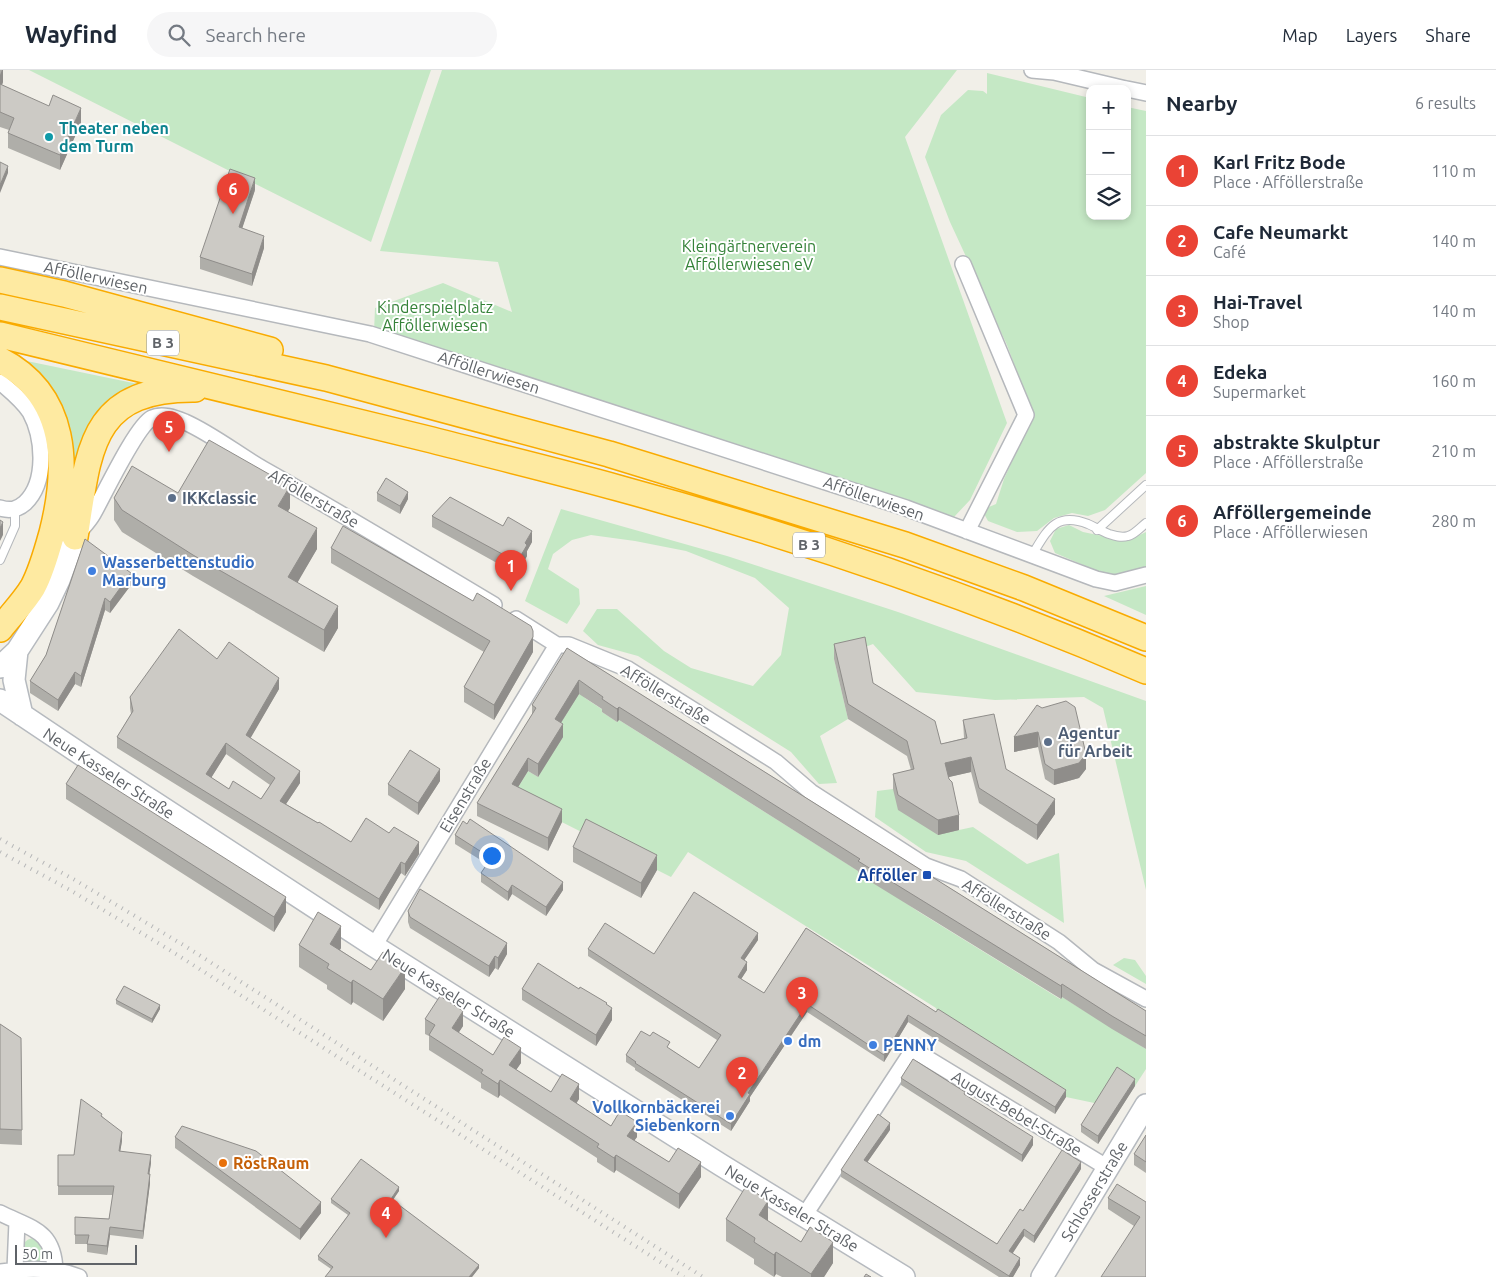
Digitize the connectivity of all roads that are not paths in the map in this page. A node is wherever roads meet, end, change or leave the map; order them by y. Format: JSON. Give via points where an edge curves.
{"nodes":[{"id":1,"x":1032,"y":70,"type":"edge"},
{"id":2,"x":1110,"y":85,"type":"edge"},
{"id":3,"x":1131,"y":90,"type":"edge"},
{"id":4,"x":1146,"y":93,"type":"edge"},
{"id":5,"x":0,"y":257,"type":"edge"},
{"id":6,"x":963,"y":264,"type":"dead end"},
{"id":7,"x":0,"y":280,"type":"edge"},
{"id":8,"x":0,"y":307,"type":"edge"},
{"id":9,"x":0,"y":335,"type":"edge"},
{"id":10,"x":0,"y":360,"type":"edge"},
{"id":11,"x":326,"y":378,"type":"junction"},
{"id":12,"x":0,"y":382,"type":"edge"},
{"id":13,"x":232,"y":389,"type":"junction"},
{"id":14,"x":1146,"y":485,"type":"edge"},
{"id":15,"x":8,"y":509,"type":"edge"},
{"id":16,"x":1146,"y":523,"type":"edge"},
{"id":17,"x":1097,"y":530,"type":"junction"},
{"id":18,"x":967,"y":531,"type":"junction"},
{"id":19,"x":75,"y":537,"type":"junction"},
{"id":20,"x":1032,"y":555,"type":"junction"},
{"id":21,"x":0,"y":560,"type":"edge"},
{"id":22,"x":1146,"y":575,"type":"edge"},
{"id":23,"x":0,"y":629,"type":"edge"},
{"id":24,"x":1146,"y":638,"type":"edge"},
{"id":25,"x":557,"y":645,"type":"junction"},
{"id":26,"x":17,"y":651,"type":"junction"},
{"id":27,"x":0,"y":667,"type":"edge"},
{"id":28,"x":1146,"y":671,"type":"edge"},
{"id":29,"x":0,"y":700,"type":"edge"},
{"id":30,"x":22,"y":715,"type":"junction"},
{"id":31,"x":374,"y":946,"type":"junction"},
{"id":32,"x":1146,"y":998,"type":"edge"},
{"id":33,"x":1146,"y":1106,"type":"edge"},
{"id":34,"x":1108,"y":1168,"type":"junction"},
{"id":35,"x":0,"y":1213,"type":"edge"},
{"id":36,"x":804,"y":1216,"type":"junction"},
{"id":37,"x":17,"y":1222,"type":"junction"},
{"id":38,"x":8,"y":1270,"type":"edge"},
{"id":39,"x":55,"y":1271,"type":"junction"},
{"id":40,"x":80,"y":1277,"type":"edge"},
{"id":41,"x":904,"y":1277,"type":"edge"},
{"id":42,"x":1042,"y":1277,"type":"edge"}],
"edges":[{"from":1,"to":2,"type":"street"},
{"from":3,"to":4,"type":"street"},
{"from":5,"to":18,"type":"street","name":"Afföllerwiesen","via":[[370,334],[860,493]]},
{"from":6,"to":18,"type":"street","via":[[1026,415]]},
{"from":7,"to":11,"type":"highway","number":"B 3","via":[[278,352]]},
{"from":8,"to":11,"type":"highway","number":"B 3"},
{"from":9,"to":13,"type":"highway","number":"B 3"},
{"from":10,"to":23,"type":"highway","via":[[30,381],[50,411],[62,454],[57,515],[40,573],[32,589]]},
{"from":11,"to":24,"type":"highway","number":"B 3","via":[[609,454],[904,545],[1024,588]]},
{"from":12,"to":15,"type":"street","via":[[15,393],[30,412],[37,431],[41,468],[30,498]]},
{"from":13,"to":19,"type":"highway","via":[[154,392],[138,396],[114,412],[93,445]]},
{"from":13,"to":28,"type":"highway","number":"B 3","via":[[617,487],[736,522],[978,602]]},
{"from":14,"to":17,"type":"lane"},
{"from":15,"to":21,"type":"lane","via":[[15,526]]},
{"from":16,"to":17,"type":"lane","via":[[1130,536],[1115,536]]},
{"from":17,"to":20,"type":"lane","via":[[1082,522],[1057,521]]},
{"from":18,"to":20,"type":"street","name":"Afföllerwiesen"},
{"from":19,"to":25,"type":"street","name":"Afföllerstraße","via":[[92,516],[147,422],[157,417],[170,417],[200,430]]},
{"from":19,"to":26,"type":"main road","via":[[52,595]]},
{"from":20,"to":22,"type":"street","name":"Afföllerwiesen","via":[[1115,583]]},
{"from":25,"to":31,"type":"street","name":"Eisenstraße"},
{"from":25,"to":32,"type":"street","name":"Afföllerstraße","via":[[569,646],[628,668],[776,762],[811,792],[935,870],[961,879],[1059,942],[1092,970]]},
{"from":26,"to":27,"type":"main road"},
{"from":26,"to":30,"type":"main road","via":[[14,680]]},
{"from":29,"to":30,"type":"main road","name":"Neue Kasseler Straße"},
{"from":30,"to":31,"type":"main road","name":"Neue Kasseler Straße"},
{"from":31,"to":36,"type":"main road","name":"Neue Kasseler Straße"},
{"from":33,"to":34,"type":"main road","name":"Schlosserstraße"},
{"from":34,"to":36,"type":"street","name":"August-Bebel-Straße","via":[[914,1053],[908,1056]]},
{"from":34,"to":42,"type":"main road","name":"Schlosserstraße"},
{"from":35,"to":37,"type":"street"},
{"from":36,"to":41,"type":"main road","name":"Neue Kasseler Straße"},
{"from":37,"to":38,"type":"street"},
{"from":37,"to":39,"type":"street","via":[[46,1238],[54,1256]]},
{"from":38,"to":39,"type":"street"},
{"from":39,"to":40,"type":"street"}]}
